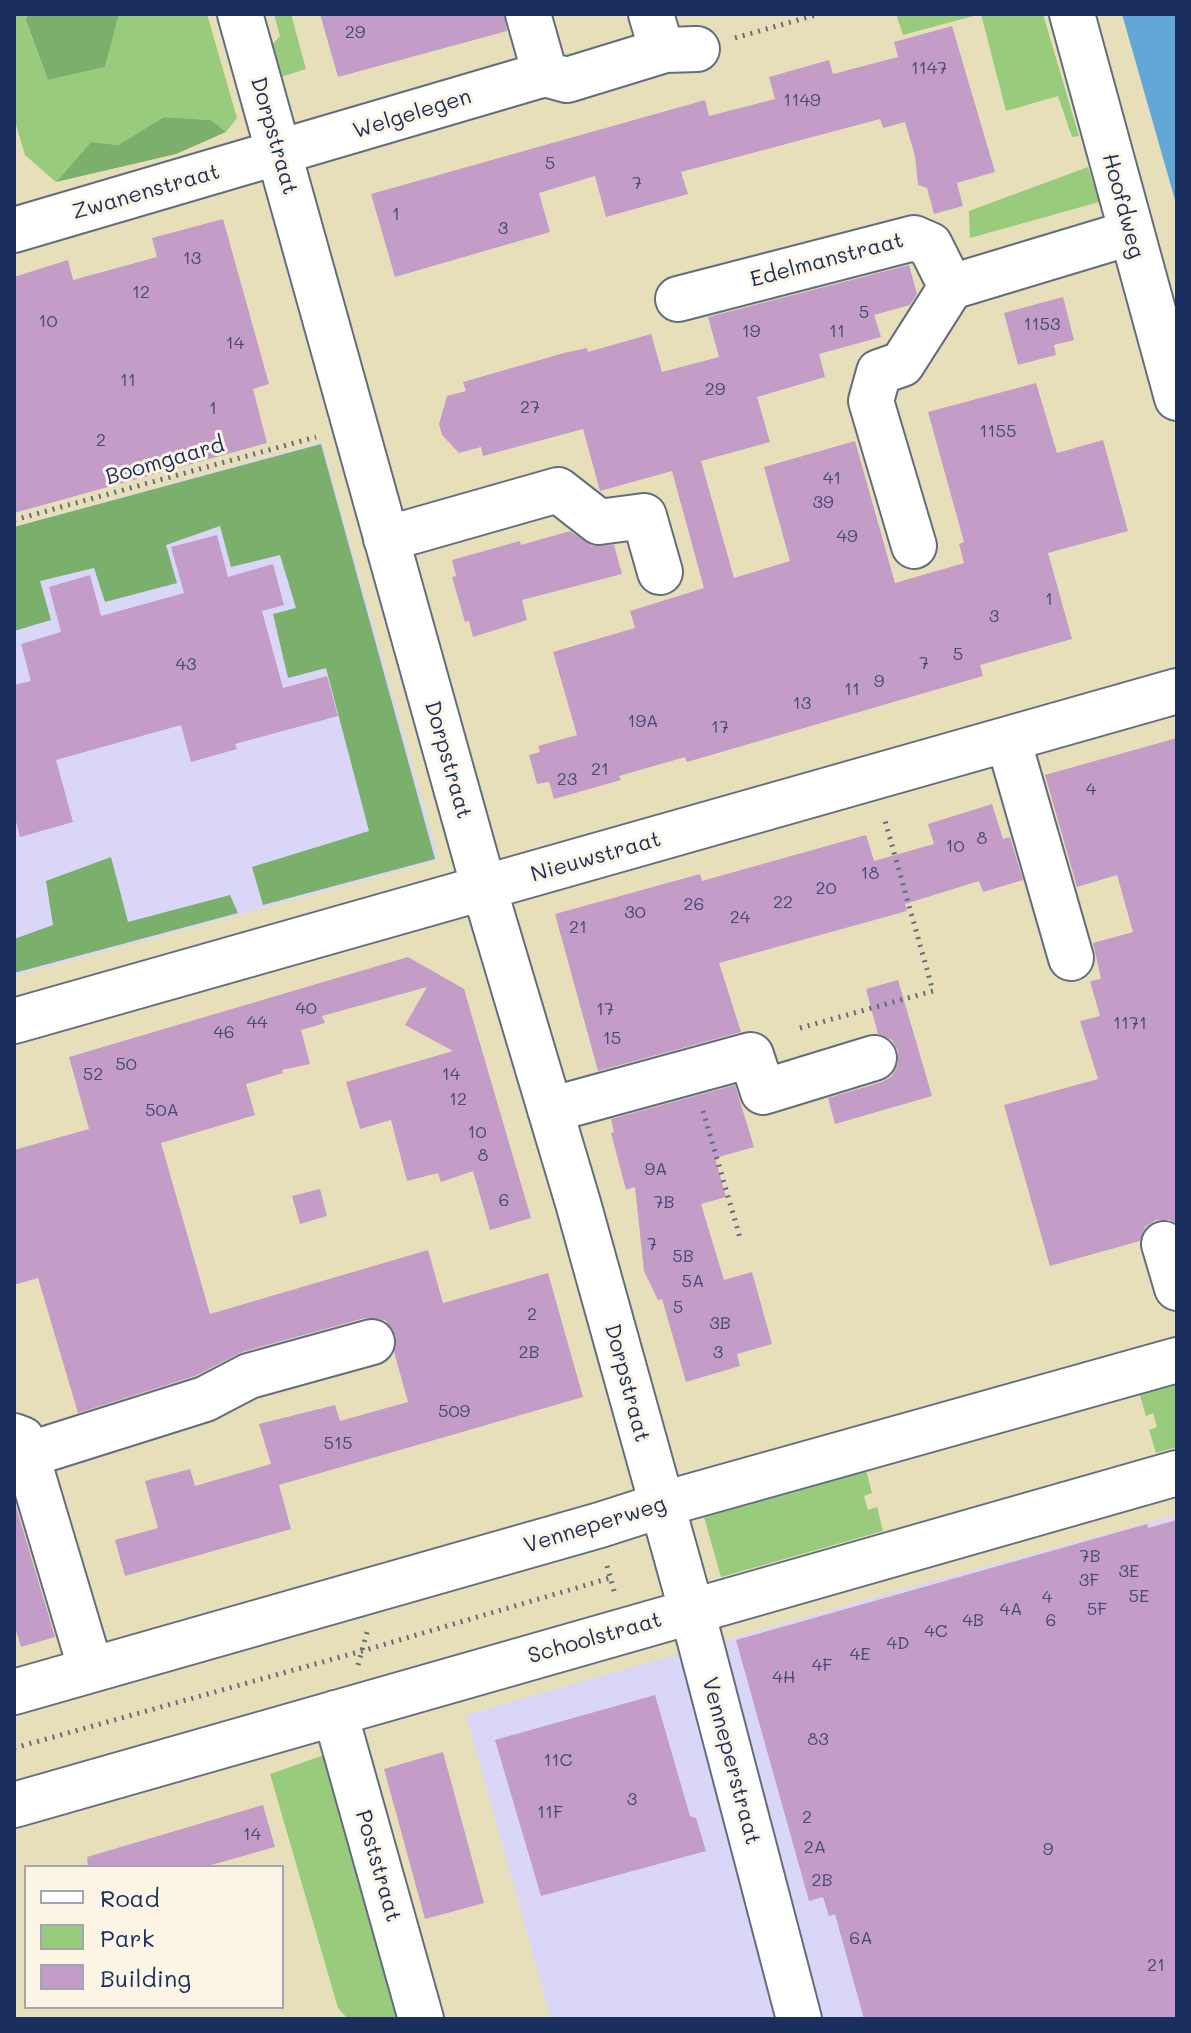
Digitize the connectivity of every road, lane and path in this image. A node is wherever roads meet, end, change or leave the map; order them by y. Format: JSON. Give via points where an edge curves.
{"nodes":[{"id":1,"x":240,"y":14,"type":"edge"},
{"id":2,"x":528,"y":14,"type":"edge"},
{"id":3,"x":819,"y":14,"type":"edge"},
{"id":4,"x":1072,"y":14,"type":"edge"},
{"id":5,"x":670,"y":38,"type":"edge"},
{"id":6,"x":545,"y":74,"type":"junction"},
{"id":7,"x":279,"y":154,"type":"junction"},
{"id":8,"x":17,"y":219,"type":"edge"},
{"id":9,"x":1130,"y":233,"type":"junction"},
{"id":10,"x":951,"y":287,"type":"junction"},
{"id":11,"x":678,"y":299,"type":"dead end"},
{"id":12,"x":1177,"y":398,"type":"edge"},
{"id":13,"x":325,"y":435,"type":"dead end"},
{"id":14,"x":14,"y":520,"type":"edge"},
{"id":15,"x":386,"y":539,"type":"junction"},
{"id":16,"x":914,"y":546,"type":"dead end"},
{"id":17,"x":660,"y":572,"type":"dead end"},
{"id":18,"x":1177,"y":691,"type":"edge"},
{"id":19,"x":1008,"y":739,"type":"junction"},
{"id":20,"x":882,"y":811,"type":"dead end"},
{"id":21,"x":484,"y":888,"type":"junction"},
{"id":22,"x":1071,"y":958,"type":"dead end"},
{"id":23,"x":14,"y":1021,"type":"edge"},
{"id":24,"x":800,"y":1028,"type":"dead end"},
{"id":25,"x":874,"y":1058,"type":"dead end"},
{"id":26,"x":692,"y":1071,"type":"junction"},
{"id":27,"x":550,"y":1110,"type":"junction"},
{"id":28,"x":741,"y":1241,"type":"dead end"},
{"id":29,"x":1164,"y":1244,"type":"dead end"},
{"id":30,"x":1177,"y":1288,"type":"edge"},
{"id":31,"x":372,"y":1342,"type":"dead end"},
{"id":32,"x":1177,"y":1360,"type":"edge"},
{"id":33,"x":20,"y":1446,"type":"edge"},
{"id":34,"x":1177,"y":1473,"type":"edge"},
{"id":35,"x":660,"y":1505,"type":"junction"},
{"id":36,"x":604,"y":1555,"type":"dead end"},
{"id":37,"x":610,"y":1578,"type":"junction"},
{"id":38,"x":617,"y":1599,"type":"dead end"},
{"id":39,"x":690,"y":1611,"type":"junction"},
{"id":40,"x":91,"y":1670,"type":"junction"},
{"id":41,"x":14,"y":1692,"type":"edge"},
{"id":42,"x":335,"y":1713,"type":"junction"},
{"id":43,"x":14,"y":1748,"type":"edge"},
{"id":44,"x":14,"y":1805,"type":"edge"},
{"id":45,"x":421,"y":2019,"type":"edge"},
{"id":46,"x":799,"y":2019,"type":"edge"}],
"edges":[{"from":1,"to":7,"type":"street","name":"Dorpstraat"},
{"from":2,"to":6,"type":"street"},
{"from":3,"to":5,"type":"path"},
{"from":4,"to":9,"type":"street","name":"Hoofdweg"},
{"from":5,"to":6,"type":"street","name":"Welgelegen","via":[[567,80]]},
{"from":6,"to":7,"type":"street","name":"Welgelegen"},
{"from":7,"to":8,"type":"street","name":"Zwanenstraat"},
{"from":7,"to":15,"type":"street","name":"Dorpstraat"},
{"from":9,"to":10,"type":"street"},
{"from":9,"to":12,"type":"street","name":"Hoofdweg"},
{"from":10,"to":11,"type":"street","name":"Edelmanstraat","via":[[930,245],[914,238]]},
{"from":10,"to":16,"type":"street","via":[[902,364],[879,372],[871,401]]},
{"from":13,"to":14,"type":"path","name":"Boomgaard"},
{"from":15,"to":17,"type":"street","via":[[558,490],[599,522],[644,516]]},
{"from":15,"to":21,"type":"street","name":"Dorpstraat"},
{"from":18,"to":19,"type":"street","name":"Nieuwstraat"},
{"from":19,"to":21,"type":"street","name":"Nieuwstraat"},
{"from":19,"to":22,"type":"street"},
{"from":20,"to":24,"type":"path","via":[[933,991]]},
{"from":21,"to":23,"type":"street","name":"Nieuwstraat"},
{"from":21,"to":27,"type":"street","name":"Dorpstraat"},
{"from":25,"to":26,"type":"street","via":[[763,1092],[751,1055]]},
{"from":26,"to":27,"type":"street"},
{"from":26,"to":28,"type":"path"},
{"from":27,"to":35,"type":"street","name":"Dorpstraat"},
{"from":29,"to":30,"type":"street"},
{"from":31,"to":33,"type":"street","via":[[249,1376],[205,1399]]},
{"from":32,"to":35,"type":"street","name":"Venneperweg"},
{"from":33,"to":40,"type":"street"},
{"from":34,"to":39,"type":"street","name":"Schoolstraat"},
{"from":35,"to":39,"type":"street","name":"Venneperstraat"},
{"from":35,"to":40,"type":"street","name":"Venneperweg"},
{"from":36,"to":37,"type":"path"},
{"from":37,"to":38,"type":"path"},
{"from":37,"to":43,"type":"path"},
{"from":39,"to":42,"type":"street","name":"Schoolstraat"},
{"from":39,"to":46,"type":"street","name":"Venneperstraat"},
{"from":40,"to":41,"type":"street","name":"Venneperweg"},
{"from":42,"to":44,"type":"street","name":"Schoolstraat"},
{"from":42,"to":45,"type":"street","name":"Poststraat"}]}
